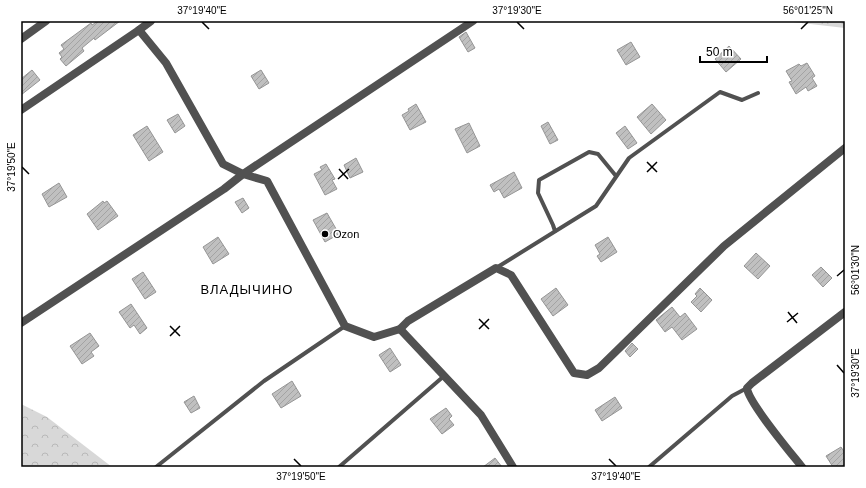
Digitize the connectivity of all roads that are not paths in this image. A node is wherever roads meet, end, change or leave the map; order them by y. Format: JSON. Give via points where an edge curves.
{"nodes":[{"id":1,"x":46,"y":21,"type":"edge"},
{"id":2,"x":150,"y":21,"type":"edge"},
{"id":3,"x":472,"y":21,"type":"edge"},
{"id":4,"x":139,"y":30,"type":"junction"},
{"id":5,"x":21,"y":39,"type":"edge"},
{"id":6,"x":758,"y":93,"type":"dead end"},
{"id":7,"x":21,"y":110,"type":"edge"},
{"id":8,"x":845,"y":148,"type":"edge"},
{"id":9,"x":242,"y":174,"type":"junction"},
{"id":10,"x":616,"y":176,"type":"junction"},
{"id":11,"x":554,"y":232,"type":"junction"},
{"id":12,"x":496,"y":268,"type":"junction"},
{"id":13,"x":845,"y":313,"type":"edge"},
{"id":14,"x":21,"y":323,"type":"edge"},
{"id":15,"x":345,"y":326,"type":"junction"},
{"id":16,"x":400,"y":329,"type":"junction"},
{"id":17,"x":444,"y":376,"type":"junction"},
{"id":18,"x":747,"y":388,"type":"junction"},
{"id":19,"x":156,"y":467,"type":"edge"},
{"id":20,"x":339,"y":467,"type":"edge"},
{"id":21,"x":513,"y":467,"type":"edge"},
{"id":22,"x":649,"y":467,"type":"edge"},
{"id":23,"x":802,"y":467,"type":"edge"}],
"edges":[{"from":1,"to":5,"type":"street"},
{"from":2,"to":4,"type":"street"},
{"from":3,"to":9,"type":"street"},
{"from":4,"to":7,"type":"street"},
{"from":4,"to":9,"type":"street","via":[[166,63],[223,164]]},
{"from":6,"to":10,"type":"lane","via":[[742,100],[720,92],[629,158]]},
{"from":8,"to":12,"type":"street","via":[[724,246],[599,368],[587,375],[574,373],[511,275]]},
{"from":9,"to":14,"type":"street","via":[[218,194]]},
{"from":9,"to":15,"type":"street","via":[[267,181]]},
{"from":10,"to":11,"type":"lane","via":[[596,206]]},
{"from":10,"to":11,"type":"lane","via":[[598,154],[589,152],[539,180],[538,193],[553,224]]},
{"from":11,"to":12,"type":"lane"},
{"from":12,"to":16,"type":"street","via":[[408,321]]},
{"from":13,"to":18,"type":"street"},
{"from":15,"to":16,"type":"street","via":[[374,337]]},
{"from":15,"to":19,"type":"lane","via":[[264,381]]},
{"from":16,"to":17,"type":"street"},
{"from":17,"to":20,"type":"lane"},
{"from":17,"to":21,"type":"street","via":[[481,415]]},
{"from":18,"to":22,"type":"lane","via":[[732,396]]},
{"from":18,"to":23,"type":"street","via":[[756,406]]}]}
